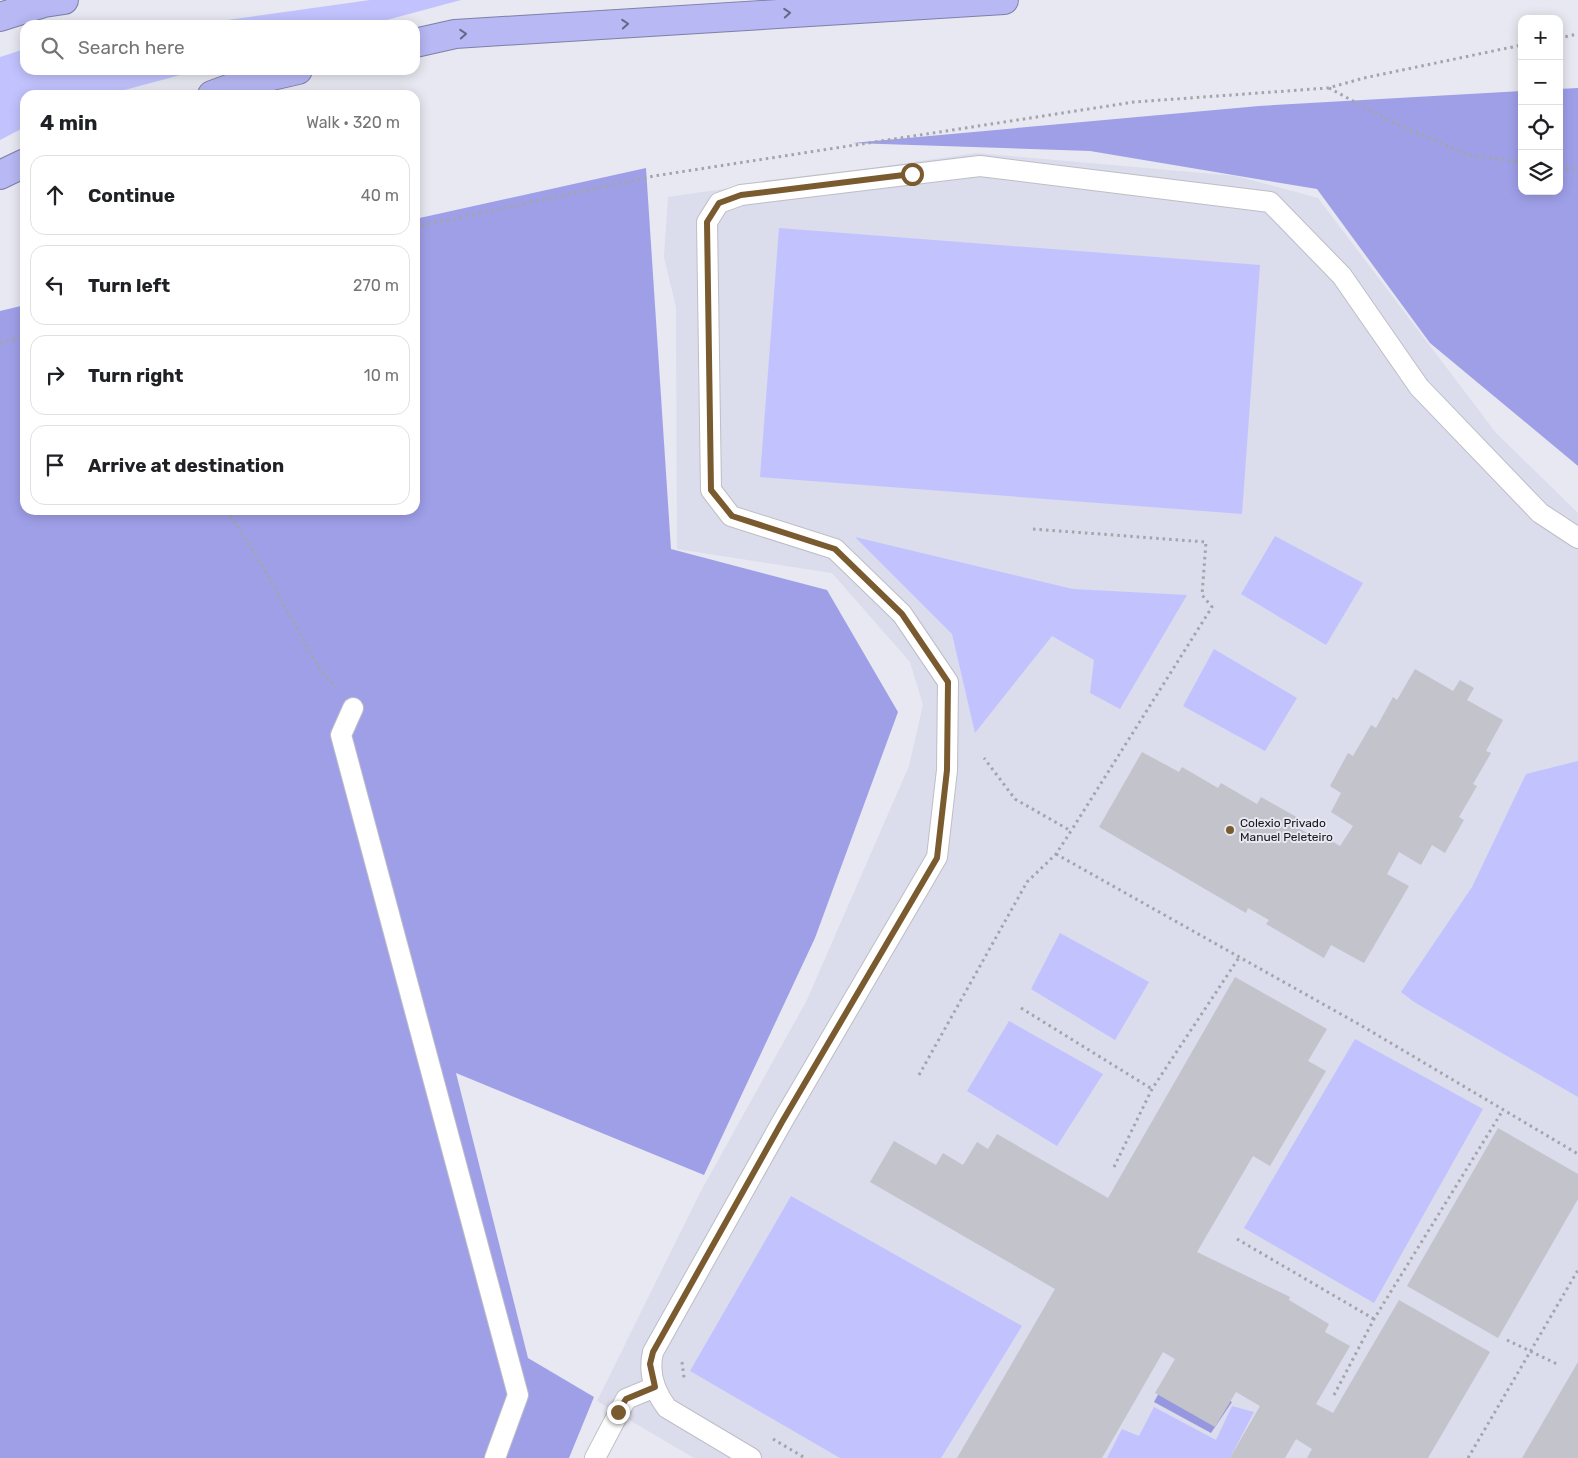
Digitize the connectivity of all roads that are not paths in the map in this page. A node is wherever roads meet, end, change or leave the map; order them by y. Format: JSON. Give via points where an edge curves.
{"nodes":[{"id":1,"x":64,"y":0,"type":"edge"},
{"id":2,"x":1004,"y":0,"type":"edge"},
{"id":3,"x":0,"y":18,"type":"edge"},
{"id":4,"x":420,"y":42,"type":"edge"},
{"id":5,"x":276,"y":75,"type":"edge"},
{"id":6,"x":226,"y":90,"type":"edge"},
{"id":7,"x":20,"y":165,"type":"edge"},
{"id":8,"x":0,"y":175,"type":"edge"},
{"id":9,"x":1578,"y":538,"type":"edge"},
{"id":10,"x":353,"y":708,"type":"road end"},
{"id":11,"x":655,"y":1387,"type":"junction"},
{"id":12,"x":495,"y":1458,"type":"edge"},
{"id":13,"x":595,"y":1458,"type":"edge"},
{"id":14,"x":751,"y":1458,"type":"edge"}],
"edges":[{"from":1,"to":3,"type":"highway"},
{"from":4,"to":2,"type":"highway","one_way":true,"via":[[455,34]]},
{"from":5,"to":6,"type":"highway"},
{"from":7,"to":8,"type":"highway"},
{"from":9,"to":11,"type":"lane","via":[[1540,513],[1419,387],[1342,276],[1270,202],[980,166],[741,195],[719,203],[707,222],[711,490],[732,516],[835,549],[902,614],[948,682],[947,770],[937,858],[782,1122],[653,1352],[650,1364]]},
{"from":10,"to":12,"type":"lane","via":[[341,735],[518,1395]]},
{"from":11,"to":13,"type":"lane","via":[[626,1399]]},
{"from":11,"to":14,"type":"lane","via":[[667,1408]]}]}
